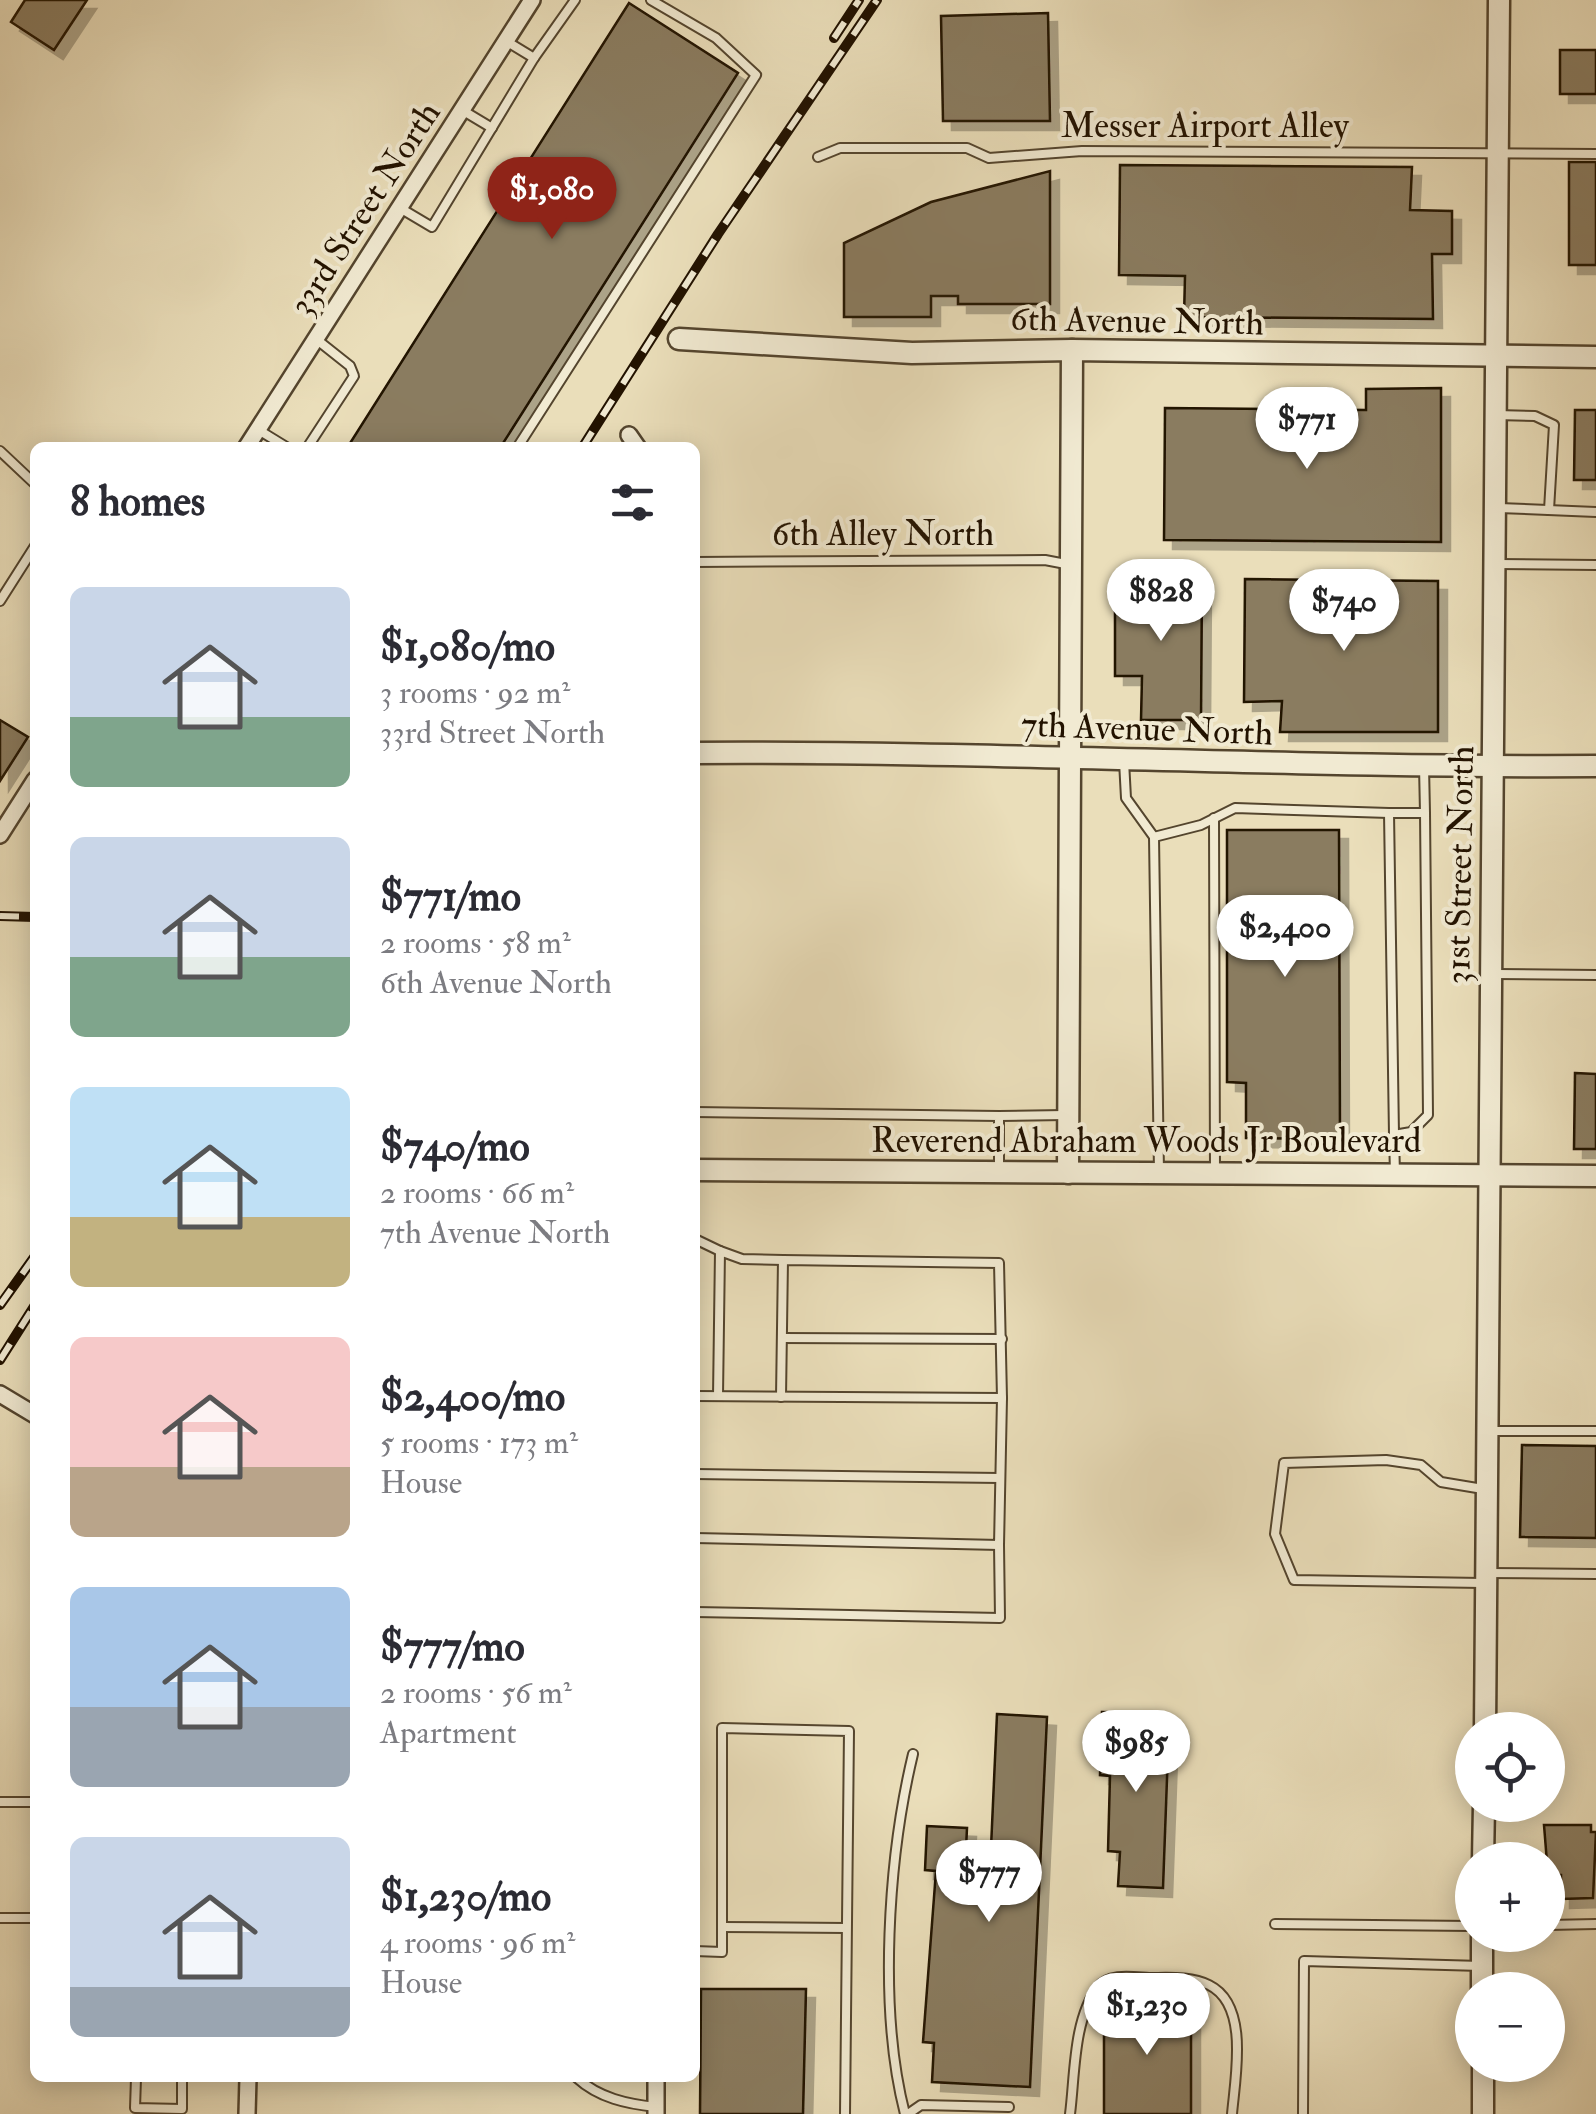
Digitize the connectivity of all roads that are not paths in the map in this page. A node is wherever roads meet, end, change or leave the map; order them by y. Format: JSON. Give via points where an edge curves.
{"nodes":[{"id":1,"x":532,"y":0,"type":"edge"},
{"id":2,"x":575,"y":0,"type":"edge"},
{"id":3,"x":651,"y":0,"type":"edge"},
{"id":4,"x":1499,"y":0,"type":"edge"},
{"id":5,"x":506,"y":41,"type":"junction"},
{"id":6,"x":534,"y":58,"type":"junction"},
{"id":7,"x":462,"y":110,"type":"junction"},
{"id":8,"x":492,"y":128,"type":"junction"},
{"id":9,"x":1498,"y":153,"type":"junction"},
{"id":10,"x":1596,"y":154,"type":"edge"},
{"id":11,"x":818,"y":156,"type":"dead end"},
{"id":12,"x":400,"y":208,"type":"junction"},
{"id":13,"x":316,"y":339,"type":"junction"},
{"id":14,"x":679,"y":339,"type":"dead end"},
{"id":15,"x":1072,"y":350,"type":"junction"},
{"id":16,"x":1496,"y":356,"type":"junction"},
{"id":17,"x":1596,"y":357,"type":"edge"},
{"id":18,"x":1496,"y":414,"type":"junction"},
{"id":19,"x":257,"y":430,"type":"junction"},
{"id":20,"x":250,"y":442,"type":"edge"},
{"id":21,"x":278,"y":442,"type":"edge"},
{"id":22,"x":310,"y":442,"type":"edge"},
{"id":23,"x":522,"y":442,"type":"edge"},
{"id":24,"x":0,"y":452,"type":"edge"},
{"id":25,"x":30,"y":479,"type":"edge"},
{"id":26,"x":1495,"y":508,"type":"junction"},
{"id":27,"x":1549,"y":510,"type":"junction"},
{"id":28,"x":1596,"y":512,"type":"edge"},
{"id":29,"x":30,"y":554,"type":"edge"},
{"id":30,"x":700,"y":562,"type":"edge"},
{"id":31,"x":1494,"y":564,"type":"junction"},
{"id":32,"x":1071,"y":565,"type":"junction"},
{"id":33,"x":1596,"y":565,"type":"edge"},
{"id":34,"x":0,"y":601,"type":"edge"},
{"id":35,"x":700,"y":753,"type":"edge"},
{"id":36,"x":1070,"y":756,"type":"junction"},
{"id":37,"x":1124,"y":758,"type":"junction"},
{"id":38,"x":1493,"y":764,"type":"junction"},
{"id":39,"x":1424,"y":766,"type":"junction"},
{"id":40,"x":1596,"y":766,"type":"edge"},
{"id":41,"x":30,"y":788,"type":"edge"},
{"id":42,"x":1389,"y":812,"type":"junction"},
{"id":43,"x":1425,"y":814,"type":"junction"},
{"id":44,"x":1214,"y":818,"type":"junction"},
{"id":45,"x":0,"y":835,"type":"edge"},
{"id":46,"x":1154,"y":837,"type":"junction"},
{"id":47,"x":1490,"y":974,"type":"junction"},
{"id":48,"x":1596,"y":975,"type":"edge"},
{"id":49,"x":700,"y":1112,"type":"edge"},
{"id":50,"x":1068,"y":1115,"type":"junction"},
{"id":51,"x":999,"y":1116,"type":"junction"},
{"id":52,"x":1394,"y":1134,"type":"junction"},
{"id":53,"x":700,"y":1170,"type":"edge"},
{"id":54,"x":999,"y":1172,"type":"junction"},
{"id":55,"x":1068,"y":1173,"type":"junction"},
{"id":56,"x":1159,"y":1174,"type":"junction"},
{"id":57,"x":1216,"y":1174,"type":"junction"},
{"id":58,"x":1395,"y":1174,"type":"junction"},
{"id":59,"x":1490,"y":1174,"type":"junction"},
{"id":60,"x":1596,"y":1176,"type":"edge"},
{"id":61,"x":700,"y":1241,"type":"edge"},
{"id":62,"x":720,"y":1251,"type":"junction"},
{"id":63,"x":783,"y":1260,"type":"junction"},
{"id":64,"x":782,"y":1338,"type":"junction"},
{"id":65,"x":1002,"y":1339,"type":"junction"},
{"id":66,"x":0,"y":1394,"type":"edge"},
{"id":67,"x":700,"y":1396,"type":"edge"},
{"id":68,"x":718,"y":1396,"type":"junction"},
{"id":69,"x":781,"y":1397,"type":"junction"},
{"id":70,"x":1002,"y":1398,"type":"junction"},
{"id":71,"x":30,"y":1411,"type":"edge"},
{"id":72,"x":1488,"y":1431,"type":"junction"},
{"id":73,"x":1596,"y":1431,"type":"edge"},
{"id":74,"x":700,"y":1474,"type":"edge"},
{"id":75,"x":1000,"y":1478,"type":"junction"},
{"id":76,"x":1487,"y":1490,"type":"junction"},
{"id":77,"x":700,"y":1538,"type":"edge"},
{"id":78,"x":999,"y":1545,"type":"junction"},
{"id":79,"x":1596,"y":1574,"type":"edge"},
{"id":80,"x":1486,"y":1578,"type":"junction"},
{"id":81,"x":700,"y":1612,"type":"edge"},
{"id":82,"x":1484,"y":1712,"type":"edge"},
{"id":83,"x":913,"y":1754,"type":"dead end"},
{"id":84,"x":0,"y":1802,"type":"edge"},
{"id":85,"x":30,"y":1802,"type":"edge"},
{"id":86,"x":0,"y":1918,"type":"edge"},
{"id":87,"x":30,"y":1918,"type":"edge"},
{"id":88,"x":1275,"y":1924,"type":"dead end"},
{"id":89,"x":1596,"y":1924,"type":"edge"},
{"id":90,"x":1565,"y":1925,"type":"edge"},
{"id":91,"x":722,"y":1926,"type":"junction"},
{"id":92,"x":1455,"y":1926,"type":"edge"},
{"id":93,"x":846,"y":1928,"type":"junction"},
{"id":94,"x":700,"y":1952,"type":"edge"},
{"id":95,"x":1482,"y":1952,"type":"edge"},
{"id":96,"x":1482,"y":1966,"type":"junction"},
{"id":97,"x":1482,"y":1972,"type":"edge"},
{"id":98,"x":136,"y":2082,"type":"edge"},
{"id":99,"x":182,"y":2082,"type":"edge"},
{"id":100,"x":248,"y":2082,"type":"edge"},
{"id":101,"x":581,"y":2082,"type":"edge"},
{"id":102,"x":656,"y":2082,"type":"edge"},
{"id":103,"x":1482,"y":2082,"type":"edge"},
{"id":104,"x":1009,"y":2107,"type":"dead end"},
{"id":105,"x":656,"y":2111,"type":"edge"},
{"id":106,"x":248,"y":2114,"type":"edge"},
{"id":107,"x":845,"y":2114,"type":"edge"},
{"id":108,"x":906,"y":2114,"type":"edge"},
{"id":109,"x":1070,"y":2114,"type":"edge"},
{"id":110,"x":1232,"y":2114,"type":"edge"},
{"id":111,"x":1303,"y":2114,"type":"edge"},
{"id":112,"x":1482,"y":2114,"type":"edge"}],
"edges":[{"from":1,"to":5,"type":"street","name":"33rd Street North"},
{"from":2,"to":6,"type":"lane"},
{"from":3,"to":23,"type":"lane","via":[[716,38],[756,75]]},
{"from":4,"to":9,"type":"street","name":"31st Street North"},
{"from":5,"to":6,"type":"lane"},
{"from":5,"to":7,"type":"street","name":"33rd Street North"},
{"from":6,"to":8,"type":"lane"},
{"from":7,"to":8,"type":"lane"},
{"from":7,"to":12,"type":"street","name":"33rd Street North"},
{"from":8,"to":12,"type":"lane","via":[[432,227]]},
{"from":9,"to":10,"type":"lane","name":"Messer Airport Alley"},
{"from":9,"to":11,"type":"lane","name":"Messer Airport Alley","via":[[1082,150],[989,158],[967,148],[840,148]]},
{"from":9,"to":16,"type":"street","name":"31st Street North"},
{"from":12,"to":13,"type":"street","name":"33rd Street North"},
{"from":13,"to":19,"type":"street","name":"33rd Street North"},
{"from":13,"to":22,"type":"lane","via":[[354,376]]},
{"from":14,"to":15,"type":"street","name":"6th Avenue North","via":[[912,353]]},
{"from":15,"to":16,"type":"street","name":"6th Avenue North"},
{"from":15,"to":32,"type":"street"},
{"from":16,"to":17,"type":"street","name":"6th Avenue North"},
{"from":16,"to":18,"type":"street","name":"31st Street North"},
{"from":18,"to":26,"type":"street","name":"31st Street North"},
{"from":18,"to":27,"type":"lane","via":[[1535,416],[1554,425]]},
{"from":19,"to":20,"type":"street","name":"33rd Street North"},
{"from":19,"to":21,"type":"lane"},
{"from":24,"to":25,"type":"lane"},
{"from":26,"to":27,"type":"lane"},
{"from":26,"to":31,"type":"street","name":"31st Street North"},
{"from":27,"to":28,"type":"lane"},
{"from":29,"to":34,"type":"lane"},
{"from":30,"to":32,"type":"lane","name":"6th Alley North"},
{"from":31,"to":33,"type":"lane"},
{"from":31,"to":38,"type":"street","name":"31st Street North"},
{"from":32,"to":36,"type":"street"},
{"from":35,"to":36,"type":"street","name":"7th Avenue North"},
{"from":36,"to":37,"type":"street","name":"7th Avenue North"},
{"from":36,"to":50,"type":"street"},
{"from":37,"to":39,"type":"street","name":"7th Avenue North"},
{"from":37,"to":46,"type":"lane","via":[[1126,798]]},
{"from":38,"to":39,"type":"street","name":"7th Avenue North"},
{"from":38,"to":40,"type":"street","name":"7th Avenue North"},
{"from":38,"to":47,"type":"street","name":"31st Street North"},
{"from":39,"to":43,"type":"lane"},
{"from":41,"to":45,"type":"street"},
{"from":42,"to":43,"type":"lane"},
{"from":42,"to":44,"type":"lane","via":[[1235,808]]},
{"from":42,"to":52,"type":"lane"},
{"from":43,"to":52,"type":"lane","via":[[1428,1115],[1411,1132]]},
{"from":44,"to":46,"type":"lane"},
{"from":44,"to":57,"type":"lane"},
{"from":46,"to":56,"type":"lane"},
{"from":47,"to":48,"type":"lane"},
{"from":47,"to":59,"type":"street","name":"31st Street North"},
{"from":49,"to":51,"type":"lane"},
{"from":50,"to":51,"type":"lane"},
{"from":50,"to":55,"type":"street"},
{"from":51,"to":54,"type":"lane"},
{"from":52,"to":58,"type":"lane"},
{"from":53,"to":54,"type":"street","name":"Reverend Abraham Woods Jr Boulevard"},
{"from":54,"to":55,"type":"street","name":"Reverend Abraham Woods Jr Boulevard"},
{"from":55,"to":56,"type":"street","name":"Reverend Abraham Woods Jr Boulevard"},
{"from":56,"to":57,"type":"street","name":"Reverend Abraham Woods Jr Boulevard"},
{"from":57,"to":58,"type":"street","name":"Reverend Abraham Woods Jr Boulevard"},
{"from":58,"to":59,"type":"street","name":"Reverend Abraham Woods Jr Boulevard"},
{"from":59,"to":60,"type":"street","name":"Reverend Abraham Woods Jr Boulevard"},
{"from":59,"to":72,"type":"street","name":"31st Street North"},
{"from":61,"to":62,"type":"lane"},
{"from":62,"to":63,"type":"lane"},
{"from":62,"to":68,"type":"lane"},
{"from":63,"to":64,"type":"lane"},
{"from":63,"to":65,"type":"lane","via":[[999,1263]]},
{"from":64,"to":65,"type":"lane"},
{"from":64,"to":69,"type":"lane"},
{"from":65,"to":70,"type":"lane"},
{"from":66,"to":71,"type":"street"},
{"from":67,"to":68,"type":"lane"},
{"from":68,"to":69,"type":"lane"},
{"from":69,"to":70,"type":"lane"},
{"from":70,"to":75,"type":"lane"},
{"from":72,"to":73,"type":"lane"},
{"from":72,"to":76,"type":"street","name":"31st Street North"},
{"from":74,"to":75,"type":"lane"},
{"from":75,"to":78,"type":"lane"},
{"from":76,"to":80,"type":"street","name":"31st Street North"},
{"from":76,"to":80,"type":"lane","via":[[1441,1482],[1420,1465],[1386,1460],[1284,1464],[1274,1534],[1294,1580]]},
{"from":77,"to":78,"type":"lane"},
{"from":78,"to":81,"type":"lane","via":[[1000,1618]]},
{"from":79,"to":80,"type":"lane"},
{"from":80,"to":82,"type":"street","name":"31st Street North"},
{"from":83,"to":108,"type":"lane","via":[[896,1826],[890,2010]]},
{"from":84,"to":85,"type":"lane"},
{"from":86,"to":87,"type":"lane"},
{"from":88,"to":92,"type":"lane"},
{"from":89,"to":90,"type":"lane"},
{"from":91,"to":93,"type":"lane"},
{"from":91,"to":93,"type":"lane","via":[[722,1728],[849,1730]]},
{"from":91,"to":94,"type":"lane","via":[[722,1952]]},
{"from":93,"to":107,"type":"lane"},
{"from":95,"to":96,"type":"street"},
{"from":96,"to":97,"type":"street"},
{"from":96,"to":111,"type":"lane","via":[[1304,1960]]},
{"from":98,"to":99,"type":"lane","via":[[135,2108],[182,2109]]},
{"from":100,"to":106,"type":"street"},
{"from":101,"to":105,"type":"lane"},
{"from":102,"to":105,"type":"street"},
{"from":103,"to":112,"type":"street"},
{"from":104,"to":108,"type":"lane","via":[[921,2105]]},
{"from":109,"to":110,"type":"lane","via":[[1084,2016],[1098,1987],[1128,1977],[1193,1979],[1226,2000],[1236,2055]]}]}
